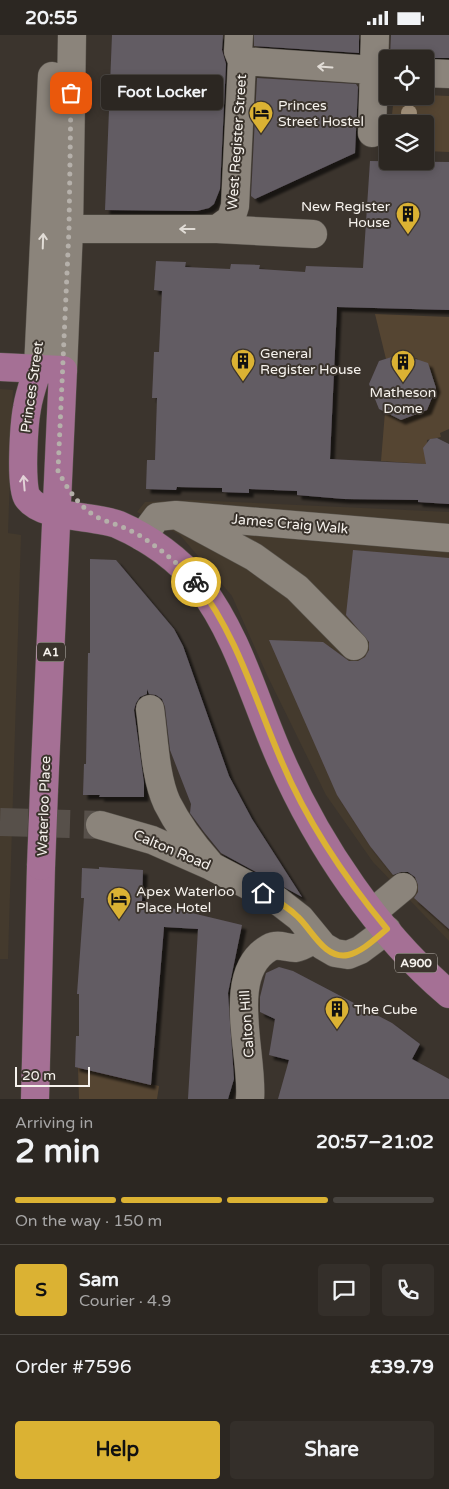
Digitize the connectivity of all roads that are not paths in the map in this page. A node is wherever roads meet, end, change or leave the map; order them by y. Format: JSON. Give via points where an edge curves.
{"nodes":[{"id":1,"x":53,"y":35,"type":"edge"},
{"id":2,"x":72,"y":35,"type":"edge"},
{"id":3,"x":374,"y":35,"type":"edge"},
{"id":4,"x":240,"y":48,"type":"edge"},
{"id":5,"x":379,"y":65,"type":"edge"},
{"id":6,"x":379,"y":71,"type":"edge"},
{"id":7,"x":434,"y":73,"type":"edge"},
{"id":8,"x":449,"y":74,"type":"edge"},
{"id":9,"x":379,"y":79,"type":"edge"},
{"id":10,"x":372,"y":133,"type":"dead end"},
{"id":11,"x":69,"y":229,"type":"junction"},
{"id":12,"x":217,"y":229,"type":"junction"},
{"id":13,"x":313,"y":234,"type":"dead end"},
{"id":14,"x":0,"y":367,"type":"edge"},
{"id":15,"x":50,"y":369,"type":"junction"},
{"id":16,"x":58,"y":471,"type":"junction"},
{"id":17,"x":57,"y":513,"type":"junction"},
{"id":18,"x":176,"y":515,"type":"junction"},
{"id":19,"x":100,"y":519,"type":"junction"},
{"id":20,"x":142,"y":537,"type":"junction"},
{"id":21,"x":449,"y":538,"type":"edge"},
{"id":22,"x":354,"y":646,"type":"dead end"},
{"id":23,"x":150,"y":709,"type":"dead end"},
{"id":24,"x":100,"y":825,"type":"tunnel mouth"},
{"id":25,"x":211,"y":866,"type":"junction"},
{"id":26,"x":403,"y":887,"type":"dead end"},
{"id":27,"x":380,"y":921,"type":"junction"},
{"id":28,"x":316,"y":938,"type":"junction"},
{"id":29,"x":449,"y":994,"type":"edge"},
{"id":30,"x":35,"y":1099,"type":"edge"},
{"id":31,"x":250,"y":1099,"type":"edge"}],
"edges":[{"from":15,"to":1,"type":"street","name":"Princes Street","one_way":true,"via":[[47,163],[51,141]]},
{"from":2,"to":11,"type":"street","name":"Princes Street"},
{"from":3,"to":5,"type":"street"},
{"from":6,"to":4,"type":"street","name":"West Register Street","one_way":true},
{"from":4,"to":12,"type":"street","name":"West Register Street","via":[[235,206],[231,219]]},
{"from":7,"to":8,"type":"street"},
{"from":9,"to":10,"type":"street"},
{"from":12,"to":11,"type":"street","one_way":true},
{"from":11,"to":15,"type":"street","name":"Princes Street"},
{"from":12,"to":13,"type":"street"},
{"from":14,"to":15,"type":"main road"},
{"from":15,"to":16,"type":"main road","name":"Princes Street"},
{"from":17,"to":15,"type":"main road","name":"Princes Street","one_way":true,"via":[[34,505],[23,482],[27,407]]},
{"from":16,"to":17,"type":"main road","name":"Princes Street"},
{"from":16,"to":19,"type":"main road","number":"A900","via":[[75,499]]},
{"from":17,"to":19,"type":"main road","number":"A900"},
{"from":17,"to":30,"type":"main road","name":"Waterloo Place","number":"A1","bridge":true,"via":[[44,790]]},
{"from":18,"to":20,"type":"street","name":"James Craig Walk","via":[[156,517]]},
{"from":18,"to":21,"type":"street","name":"James Craig Walk"},
{"from":18,"to":22,"type":"street","via":[[254,557],[297,587]]},
{"from":19,"to":20,"type":"main road","number":"A900"},
{"from":20,"to":27,"type":"main road","number":"A900","via":[[180,566],[211,601],[234,641],[281,762],[312,824]]},
{"from":23,"to":25,"type":"street","via":[[167,802],[193,845]]},
{"from":24,"to":25,"type":"street","name":"Calton Road","via":[[152,840]]},
{"from":25,"to":28,"type":"street","name":"Calton Road","via":[[278,901],[300,918]]},
{"from":26,"to":27,"type":"street"},
{"from":27,"to":28,"type":"street","name":"Calton Road","via":[[360,950],[348,955],[323,947]]},
{"from":27,"to":29,"type":"main road","number":"A900","via":[[408,956]]},
{"from":28,"to":31,"type":"street","name":"Calton Hill","via":[[301,947],[281,945],[269,948],[256,958],[248,972],[244,987]]}]}
